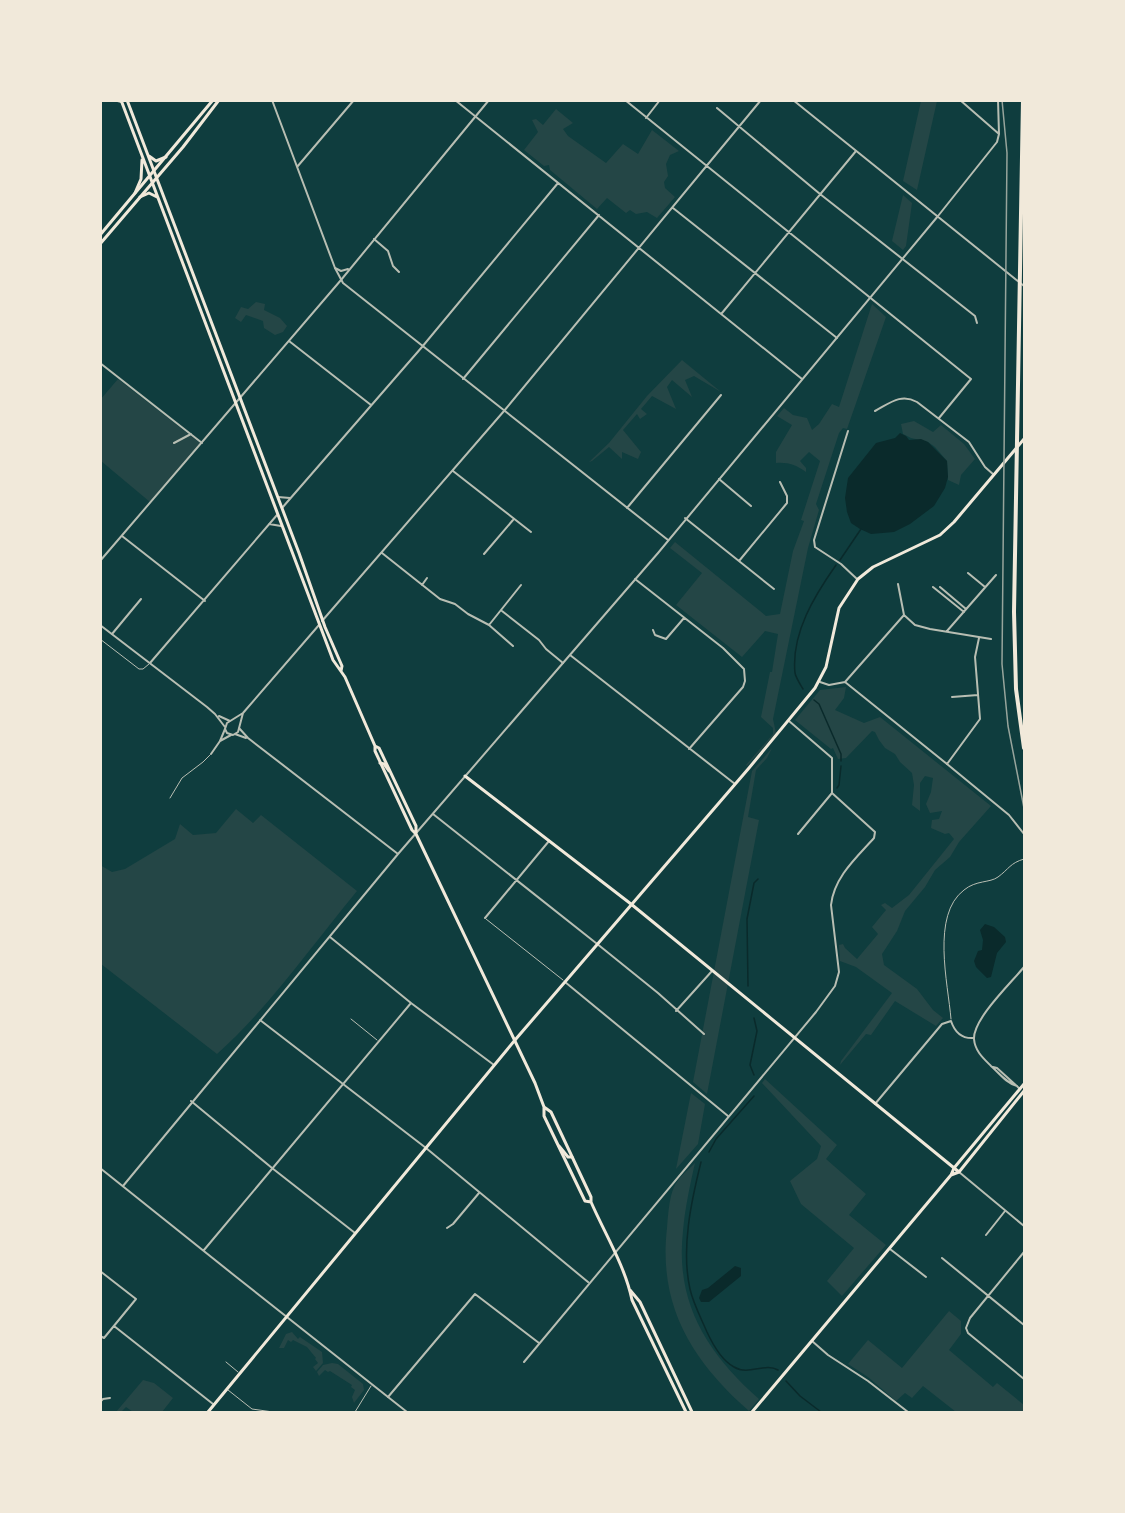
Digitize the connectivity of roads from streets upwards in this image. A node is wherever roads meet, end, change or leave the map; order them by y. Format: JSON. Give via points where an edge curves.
{"nodes":[{"id":1,"x":114,"y":100,"type":"edge"},
{"id":2,"x":126,"y":100,"type":"edge"},
{"id":3,"x":213,"y":100,"type":"edge"},
{"id":4,"x":219,"y":100,"type":"edge"},
{"id":5,"x":272,"y":100,"type":"edge"},
{"id":6,"x":354,"y":100,"type":"edge"},
{"id":7,"x":455,"y":100,"type":"edge"},
{"id":8,"x":489,"y":100,"type":"edge"},
{"id":9,"x":624,"y":100,"type":"edge"},
{"id":10,"x":660,"y":100,"type":"edge"},
{"id":11,"x":761,"y":100,"type":"edge"},
{"id":12,"x":793,"y":100,"type":"edge"},
{"id":13,"x":960,"y":100,"type":"edge"},
{"id":14,"x":998,"y":100,"type":"edge"},
{"id":15,"x":1022,"y":100,"type":"edge"},
{"id":16,"x":121,"y":101,"type":"edge"},
{"id":17,"x":717,"y":108,"type":"dead end"},
{"id":18,"x":475,"y":117,"type":"junction"},
{"id":19,"x":646,"y":118,"type":"junction"},
{"id":20,"x":198,"y":119,"type":"junction"},
{"id":21,"x":740,"y":127,"type":"junction"},
{"id":22,"x":198,"y":128,"type":"junction"},
{"id":23,"x":999,"y":134,"type":"junction"},
{"id":24,"x":856,"y":151,"type":"junction"},
{"id":25,"x":148,"y":155,"type":"junction"},
{"id":26,"x":142,"y":156,"type":"junction"},
{"id":27,"x":166,"y":157,"type":"junction"},
{"id":28,"x":706,"y":167,"type":"junction"},
{"id":29,"x":297,"y":168,"type":"junction"},
{"id":30,"x":154,"y":171,"type":"junction"},
{"id":31,"x":150,"y":176,"type":"junction"},
{"id":32,"x":156,"y":178,"type":"junction"},
{"id":33,"x":152,"y":183,"type":"junction"},
{"id":34,"x":558,"y":183,"type":"junction"},
{"id":35,"x":135,"y":194,"type":"junction"},
{"id":36,"x":820,"y":194,"type":"junction"},
{"id":37,"x":140,"y":197,"type":"junction"},
{"id":38,"x":158,"y":198,"type":"junction"},
{"id":39,"x":673,"y":208,"type":"junction"},
{"id":40,"x":119,"y":212,"type":"junction"},
{"id":41,"x":599,"y":215,"type":"junction"},
{"id":42,"x":938,"y":216,"type":"junction"},
{"id":43,"x":116,"y":225,"type":"junction"},
{"id":44,"x":788,"y":233,"type":"junction"},
{"id":45,"x":100,"y":235,"type":"edge"},
{"id":46,"x":374,"y":239,"type":"junction"},
{"id":47,"x":100,"y":244,"type":"edge"},
{"id":48,"x":638,"y":248,"type":"junction"},
{"id":49,"x":903,"y":258,"type":"junction"},
{"id":50,"x":335,"y":268,"type":"junction"},
{"id":51,"x":351,"y":268,"type":"junction"},
{"id":52,"x":399,"y":273,"type":"dead end"},
{"id":53,"x":756,"y":273,"type":"junction"},
{"id":54,"x":340,"y":280,"type":"junction"},
{"id":55,"x":1024,"y":286,"type":"edge"},
{"id":56,"x":869,"y":298,"type":"junction"},
{"id":57,"x":721,"y":313,"type":"junction"},
{"id":58,"x":977,"y":323,"type":"dead end"},
{"id":59,"x":837,"y":338,"type":"junction"},
{"id":60,"x":289,"y":341,"type":"junction"},
{"id":61,"x":422,"y":347,"type":"junction"},
{"id":62,"x":100,"y":363,"type":"edge"},
{"id":63,"x":463,"y":379,"type":"junction"},
{"id":64,"x":802,"y":380,"type":"junction"},
{"id":65,"x":721,"y":395,"type":"dead end"},
{"id":66,"x":240,"y":399,"type":"junction"},
{"id":67,"x":236,"y":403,"type":"junction"},
{"id":68,"x":371,"y":405,"type":"junction"},
{"id":69,"x":504,"y":411,"type":"junction"},
{"id":70,"x":875,"y":411,"type":"dead end"},
{"id":71,"x":939,"y":418,"type":"junction"},
{"id":72,"x":848,"y":431,"type":"dead end"},
{"id":73,"x":191,"y":434,"type":"junction"},
{"id":74,"x":1024,"y":439,"type":"edge"},
{"id":75,"x":174,"y":443,"type":"dead end"},
{"id":76,"x":202,"y":443,"type":"junction"},
{"id":77,"x":453,"y":471,"type":"junction"},
{"id":78,"x":994,"y":475,"type":"junction"},
{"id":79,"x":719,"y":479,"type":"junction"},
{"id":80,"x":780,"y":482,"type":"dead end"},
{"id":81,"x":277,"y":496,"type":"junction"},
{"id":82,"x":292,"y":497,"type":"junction"},
{"id":83,"x":751,"y":506,"type":"dead end"},
{"id":84,"x":627,"y":508,"type":"junction"},
{"id":85,"x":281,"y":509,"type":"junction"},
{"id":86,"x":277,"y":515,"type":"junction"},
{"id":87,"x":685,"y":518,"type":"junction"},
{"id":88,"x":514,"y":519,"type":"junction"},
{"id":89,"x":269,"y":524,"type":"junction"},
{"id":90,"x":281,"y":526,"type":"junction"},
{"id":91,"x":531,"y":532,"type":"dead end"},
{"id":92,"x":122,"y":536,"type":"junction"},
{"id":93,"x":668,"y":540,"type":"junction"},
{"id":94,"x":382,"y":553,"type":"junction"},
{"id":95,"x":484,"y":554,"type":"dead end"},
{"id":96,"x":100,"y":561,"type":"edge"},
{"id":97,"x":738,"y":561,"type":"junction"},
{"id":98,"x":968,"y":573,"type":"dead end"},
{"id":99,"x":996,"y":575,"type":"dead end"},
{"id":100,"x":427,"y":578,"type":"dead end"},
{"id":101,"x":635,"y":579,"type":"junction"},
{"id":102,"x":858,"y":579,"type":"junction"},
{"id":103,"x":898,"y":584,"type":"dead end"},
{"id":104,"x":422,"y":585,"type":"junction"},
{"id":105,"x":521,"y":585,"type":"dead end"},
{"id":106,"x":933,"y":587,"type":"dead end"},
{"id":107,"x":940,"y":587,"type":"dead end"},
{"id":108,"x":986,"y":587,"type":"junction"},
{"id":109,"x":774,"y":589,"type":"dead end"},
{"id":110,"x":141,"y":599,"type":"dead end"},
{"id":111,"x":205,"y":601,"type":"junction"},
{"id":112,"x":965,"y":610,"type":"junction"},
{"id":113,"x":502,"y":611,"type":"junction"},
{"id":114,"x":904,"y":615,"type":"junction"},
{"id":115,"x":684,"y":618,"type":"junction"},
{"id":116,"x":322,"y":621,"type":"junction"},
{"id":117,"x":319,"y":624,"type":"junction"},
{"id":118,"x":100,"y":625,"type":"edge"},
{"id":119,"x":489,"y":625,"type":"junction"},
{"id":120,"x":653,"y":630,"type":"dead end"},
{"id":121,"x":946,"y":632,"type":"junction"},
{"id":122,"x":112,"y":634,"type":"junction"},
{"id":123,"x":979,"y":638,"type":"junction"},
{"id":124,"x":991,"y":639,"type":"dead end"},
{"id":125,"x":513,"y":646,"type":"dead end"},
{"id":126,"x":570,"y":655,"type":"junction"},
{"id":127,"x":150,"y":663,"type":"junction"},
{"id":128,"x":562,"y":663,"type":"junction"},
{"id":129,"x":341,"y":671,"type":"junction"},
{"id":130,"x":820,"y":682,"type":"junction"},
{"id":131,"x":845,"y":682,"type":"junction"},
{"id":132,"x":978,"y":695,"type":"junction"},
{"id":133,"x":952,"y":697,"type":"dead end"},
{"id":134,"x":243,"y":713,"type":"junction"},
{"id":135,"x":215,"y":714,"type":"junction"},
{"id":136,"x":231,"y":721,"type":"junction"},
{"id":137,"x":789,"y":721,"type":"junction"},
{"id":138,"x":239,"y":727,"type":"junction"},
{"id":139,"x":225,"y":728,"type":"junction"},
{"id":140,"x":233,"y":734,"type":"junction"},
{"id":141,"x":248,"y":738,"type":"junction"},
{"id":142,"x":220,"y":741,"type":"junction"},
{"id":143,"x":375,"y":747,"type":"junction"},
{"id":144,"x":1024,"y":748,"type":"edge"},
{"id":145,"x":689,"y":749,"type":"junction"},
{"id":146,"x":211,"y":754,"type":"road end"},
{"id":147,"x":380,"y":763,"type":"junction"},
{"id":148,"x":947,"y":764,"type":"junction"},
{"id":149,"x":393,"y":774,"type":"junction"},
{"id":150,"x":465,"y":776,"type":"junction"},
{"id":151,"x":735,"y":784,"type":"junction"},
{"id":152,"x":832,"y":793,"type":"junction"},
{"id":153,"x":433,"y":814,"type":"junction"},
{"id":154,"x":416,"y":834,"type":"junction"},
{"id":155,"x":798,"y":834,"type":"dead end"},
{"id":156,"x":1024,"y":834,"type":"edge"},
{"id":157,"x":549,"y":841,"type":"junction"},
{"id":158,"x":398,"y":854,"type":"junction"},
{"id":159,"x":516,"y":880,"type":"junction"},
{"id":160,"x":631,"y":904,"type":"junction"},
{"id":161,"x":485,"y":918,"type":"road end"},
{"id":162,"x":330,"y":937,"type":"junction"},
{"id":163,"x":597,"y":944,"type":"junction"},
{"id":164,"x":1024,"y":967,"type":"edge"},
{"id":165,"x":712,"y":970,"type":"junction"},
{"id":166,"x":565,"y":982,"type":"junction"},
{"id":167,"x":411,"y":1003,"type":"junction"},
{"id":168,"x":676,"y":1011,"type":"junction"},
{"id":169,"x":260,"y":1020,"type":"junction"},
{"id":170,"x":704,"y":1034,"type":"dead end"},
{"id":171,"x":795,"y":1038,"type":"junction"},
{"id":172,"x":974,"y":1038,"type":"junction"},
{"id":173,"x":515,"y":1040,"type":"junction"},
{"id":174,"x":494,"y":1065,"type":"junction"},
{"id":175,"x":1024,"y":1084,"type":"edge"},
{"id":176,"x":342,"y":1085,"type":"junction"},
{"id":177,"x":1022,"y":1090,"type":"edge"},
{"id":178,"x":191,"y":1101,"type":"junction"},
{"id":179,"x":875,"y":1104,"type":"junction"},
{"id":180,"x":544,"y":1107,"type":"junction"},
{"id":181,"x":728,"y":1116,"type":"junction"},
{"id":182,"x":559,"y":1146,"type":"junction"},
{"id":183,"x":426,"y":1148,"type":"junction"},
{"id":184,"x":572,"y":1157,"type":"junction"},
{"id":185,"x":100,"y":1168,"type":"edge"},
{"id":186,"x":272,"y":1168,"type":"junction"},
{"id":187,"x":954,"y":1168,"type":"junction"},
{"id":188,"x":958,"y":1172,"type":"junction"},
{"id":189,"x":951,"y":1175,"type":"junction"},
{"id":190,"x":123,"y":1186,"type":"junction"},
{"id":191,"x":479,"y":1193,"type":"junction"},
{"id":192,"x":591,"y":1202,"type":"junction"},
{"id":193,"x":1005,"y":1211,"type":"junction"},
{"id":194,"x":1024,"y":1226,"type":"edge"},
{"id":195,"x":447,"y":1228,"type":"dead end"},
{"id":196,"x":356,"y":1233,"type":"junction"},
{"id":197,"x":986,"y":1235,"type":"dead end"},
{"id":198,"x":890,"y":1249,"type":"junction"},
{"id":199,"x":204,"y":1250,"type":"junction"},
{"id":200,"x":614,"y":1252,"type":"junction"},
{"id":201,"x":1024,"y":1252,"type":"edge"},
{"id":202,"x":942,"y":1258,"type":"dead end"},
{"id":203,"x":100,"y":1271,"type":"edge"},
{"id":204,"x":926,"y":1277,"type":"dead end"},
{"id":205,"x":588,"y":1282,"type":"junction"},
{"id":206,"x":629,"y":1288,"type":"junction"},
{"id":207,"x":989,"y":1295,"type":"junction"},
{"id":208,"x":286,"y":1318,"type":"junction"},
{"id":209,"x":1024,"y":1325,"type":"edge"},
{"id":210,"x":114,"y":1326,"type":"junction"},
{"id":211,"x":100,"y":1336,"type":"edge"},
{"id":212,"x":812,"y":1341,"type":"junction"},
{"id":213,"x":539,"y":1343,"type":"junction"},
{"id":214,"x":524,"y":1362,"type":"dead end"},
{"id":215,"x":1024,"y":1380,"type":"edge"},
{"id":216,"x":110,"y":1398,"type":"dead end"},
{"id":217,"x":388,"y":1398,"type":"junction"},
{"id":218,"x":100,"y":1402,"type":"edge"},
{"id":219,"x":214,"y":1405,"type":"junction"},
{"id":220,"x":208,"y":1413,"type":"edge"},
{"id":221,"x":407,"y":1413,"type":"edge"},
{"id":222,"x":686,"y":1413,"type":"edge"},
{"id":223,"x":692,"y":1413,"type":"edge"},
{"id":224,"x":752,"y":1413,"type":"edge"},
{"id":225,"x":908,"y":1413,"type":"edge"}],
"edges":[{"from":1,"to":16,"type":"street"},
{"from":2,"to":25,"type":"main road"},
{"from":3,"to":20,"type":"main road"},
{"from":4,"to":22,"type":"main road"},
{"from":5,"to":29,"type":"street"},
{"from":6,"to":29,"type":"street"},
{"from":7,"to":18,"type":"street"},
{"from":8,"to":18,"type":"street"},
{"from":9,"to":19,"type":"street"},
{"from":10,"to":19,"type":"street"},
{"from":11,"to":21,"type":"street"},
{"from":12,"to":24,"type":"street"},
{"from":13,"to":23,"type":"street"},
{"from":14,"to":23,"type":"street"},
{"from":15,"to":144,"type":"highway","via":[[1015,655]]},
{"from":16,"to":26,"type":"main road"},
{"from":17,"to":21,"type":"street"},
{"from":18,"to":34,"type":"street"},
{"from":18,"to":46,"type":"street"},
{"from":19,"to":28,"type":"street"},
{"from":20,"to":22,"type":"main road"},
{"from":20,"to":27,"type":"main road"},
{"from":21,"to":28,"type":"street"},
{"from":21,"to":36,"type":"street"},
{"from":22,"to":32,"type":"main road"},
{"from":23,"to":42,"type":"street","via":[[997,142]]},
{"from":24,"to":36,"type":"street"},
{"from":24,"to":42,"type":"street"},
{"from":25,"to":27,"type":"main road","via":[[156,161]]},
{"from":25,"to":30,"type":"main road"},
{"from":26,"to":31,"type":"main road"},
{"from":26,"to":35,"type":"main road","via":[[142,175]]},
{"from":27,"to":30,"type":"main road"},
{"from":28,"to":39,"type":"street"},
{"from":28,"to":44,"type":"street"},
{"from":29,"to":50,"type":"street"},
{"from":30,"to":31,"type":"main road"},
{"from":30,"to":32,"type":"main road"},
{"from":31,"to":33,"type":"main road"},
{"from":31,"to":35,"type":"main road"},
{"from":32,"to":33,"type":"main road"},
{"from":32,"to":66,"type":"main road"},
{"from":33,"to":37,"type":"main road"},
{"from":33,"to":38,"type":"main road"},
{"from":34,"to":41,"type":"street"},
{"from":34,"to":61,"type":"street"},
{"from":35,"to":40,"type":"main road"},
{"from":36,"to":44,"type":"street"},
{"from":36,"to":49,"type":"street"},
{"from":37,"to":38,"type":"main road","via":[[149,193]]},
{"from":37,"to":43,"type":"main road"},
{"from":38,"to":67,"type":"main road"},
{"from":39,"to":48,"type":"street"},
{"from":39,"to":53,"type":"street"},
{"from":40,"to":43,"type":"main road"},
{"from":40,"to":45,"type":"main road"},
{"from":41,"to":48,"type":"street"},
{"from":41,"to":63,"type":"street"},
{"from":42,"to":49,"type":"street"},
{"from":42,"to":55,"type":"street"},
{"from":43,"to":47,"type":"main road"},
{"from":44,"to":53,"type":"street"},
{"from":44,"to":56,"type":"street"},
{"from":46,"to":51,"type":"street"},
{"from":46,"to":52,"type":"street","via":[[388,251]]},
{"from":48,"to":57,"type":"street"},
{"from":48,"to":69,"type":"street"},
{"from":49,"to":56,"type":"street"},
{"from":49,"to":58,"type":"street","via":[[975,316]]},
{"from":50,"to":51,"type":"street"},
{"from":50,"to":54,"type":"street"},
{"from":51,"to":54,"type":"street"},
{"from":53,"to":57,"type":"street"},
{"from":53,"to":59,"type":"street"},
{"from":54,"to":60,"type":"street"},
{"from":54,"to":61,"type":"street"},
{"from":56,"to":59,"type":"street"},
{"from":56,"to":71,"type":"street","via":[[971,379]]},
{"from":57,"to":64,"type":"street"},
{"from":59,"to":64,"type":"street"},
{"from":60,"to":66,"type":"street"},
{"from":60,"to":68,"type":"street"},
{"from":61,"to":63,"type":"street"},
{"from":61,"to":68,"type":"street"},
{"from":62,"to":73,"type":"street"},
{"from":63,"to":69,"type":"street"},
{"from":64,"to":79,"type":"street"},
{"from":65,"to":84,"type":"street"},
{"from":66,"to":67,"type":"street"},
{"from":66,"to":81,"type":"main road"},
{"from":67,"to":76,"type":"street"},
{"from":67,"to":86,"type":"main road"},
{"from":68,"to":82,"type":"street"},
{"from":69,"to":77,"type":"street"},
{"from":69,"to":84,"type":"street"},
{"from":70,"to":71,"type":"street","via":[[898,398],[910,398]]},
{"from":71,"to":78,"type":"street","via":[[972,445]]},
{"from":72,"to":102,"type":"street","via":[[814,540],[815,547]]},
{"from":73,"to":75,"type":"street"},
{"from":73,"to":76,"type":"street"},
{"from":74,"to":78,"type":"main road"},
{"from":76,"to":92,"type":"street"},
{"from":77,"to":88,"type":"street"},
{"from":77,"to":94,"type":"street"},
{"from":78,"to":102,"type":"main road","via":[[940,535],[873,567]]},
{"from":79,"to":83,"type":"street"},
{"from":79,"to":87,"type":"street"},
{"from":80,"to":97,"type":"street","via":[[787,503]]},
{"from":81,"to":82,"type":"street"},
{"from":81,"to":85,"type":"main road"},
{"from":82,"to":85,"type":"street"},
{"from":84,"to":93,"type":"street"},
{"from":85,"to":116,"type":"main road"},
{"from":86,"to":89,"type":"street"},
{"from":86,"to":90,"type":"main road"},
{"from":87,"to":93,"type":"street"},
{"from":87,"to":97,"type":"street"},
{"from":88,"to":91,"type":"street"},
{"from":88,"to":95,"type":"street"},
{"from":89,"to":90,"type":"street"},
{"from":89,"to":111,"type":"street"},
{"from":90,"to":117,"type":"main road"},
{"from":92,"to":96,"type":"street"},
{"from":92,"to":111,"type":"street"},
{"from":93,"to":101,"type":"street"},
{"from":94,"to":104,"type":"street"},
{"from":94,"to":116,"type":"street"},
{"from":97,"to":109,"type":"street"},
{"from":98,"to":108,"type":"street"},
{"from":99,"to":108,"type":"street"},
{"from":100,"to":104,"type":"street"},
{"from":101,"to":115,"type":"street"},
{"from":101,"to":126,"type":"street"},
{"from":102,"to":130,"type":"main road","via":[[839,608]]},
{"from":103,"to":114,"type":"street"},
{"from":104,"to":119,"type":"street"},
{"from":105,"to":113,"type":"street"},
{"from":106,"to":112,"type":"street"},
{"from":107,"to":112,"type":"street"},
{"from":108,"to":112,"type":"street"},
{"from":110,"to":122,"type":"street"},
{"from":111,"to":127,"type":"street"},
{"from":112,"to":121,"type":"street"},
{"from":113,"to":119,"type":"street"},
{"from":113,"to":128,"type":"street"},
{"from":114,"to":121,"type":"street","via":[[915,625]]},
{"from":114,"to":131,"type":"street"},
{"from":115,"to":120,"type":"street","via":[[666,639]]},
{"from":115,"to":145,"type":"street","via":[[741,664],[746,674],[743,687]]},
{"from":116,"to":117,"type":"street"},
{"from":116,"to":129,"type":"main road"},
{"from":117,"to":129,"type":"main road"},
{"from":117,"to":134,"type":"street"},
{"from":118,"to":122,"type":"street"},
{"from":119,"to":125,"type":"street"},
{"from":121,"to":123,"type":"street"},
{"from":122,"to":127,"type":"street"},
{"from":123,"to":124,"type":"street"},
{"from":123,"to":132,"type":"street","via":[[975,657]]},
{"from":126,"to":128,"type":"street"},
{"from":126,"to":145,"type":"street"},
{"from":127,"to":135,"type":"street"},
{"from":128,"to":150,"type":"street"},
{"from":129,"to":143,"type":"main road"},
{"from":130,"to":131,"type":"street"},
{"from":130,"to":137,"type":"main road"},
{"from":131,"to":148,"type":"street"},
{"from":132,"to":133,"type":"street"},
{"from":132,"to":148,"type":"street","via":[[978,722]]},
{"from":134,"to":136,"type":"street"},
{"from":134,"to":138,"type":"street"},
{"from":135,"to":136,"type":"street"},
{"from":135,"to":139,"type":"street"},
{"from":136,"to":138,"type":"street"},
{"from":136,"to":139,"type":"street"},
{"from":137,"to":151,"type":"main road"},
{"from":137,"to":152,"type":"street","via":[[832,758]]},
{"from":138,"to":140,"type":"street"},
{"from":138,"to":141,"type":"street"},
{"from":139,"to":140,"type":"street"},
{"from":139,"to":142,"type":"street"},
{"from":140,"to":141,"type":"street"},
{"from":140,"to":142,"type":"street"},
{"from":141,"to":158,"type":"street"},
{"from":142,"to":146,"type":"street"},
{"from":143,"to":147,"type":"main road"},
{"from":143,"to":149,"type":"main road"},
{"from":145,"to":151,"type":"street"},
{"from":147,"to":149,"type":"main road"},
{"from":147,"to":154,"type":"main road"},
{"from":148,"to":156,"type":"street","via":[[1010,814]]},
{"from":149,"to":154,"type":"main road"},
{"from":150,"to":153,"type":"street"},
{"from":150,"to":157,"type":"main road"},
{"from":151,"to":160,"type":"main road"},
{"from":152,"to":155,"type":"street"},
{"from":152,"to":171,"type":"street","via":[[876,833],[835,887],[831,905],[839,972],[835,986]]},
{"from":153,"to":154,"type":"street"},
{"from":153,"to":159,"type":"street"},
{"from":154,"to":158,"type":"street"},
{"from":154,"to":173,"type":"main road"},
{"from":157,"to":159,"type":"street"},
{"from":157,"to":160,"type":"main road"},
{"from":158,"to":162,"type":"street"},
{"from":159,"to":161,"type":"street"},
{"from":159,"to":163,"type":"street"},
{"from":160,"to":163,"type":"main road"},
{"from":160,"to":165,"type":"main road"},
{"from":162,"to":167,"type":"street"},
{"from":162,"to":169,"type":"street"},
{"from":163,"to":166,"type":"main road"},
{"from":163,"to":168,"type":"street"},
{"from":164,"to":172,"type":"street","via":[[978,1024]]},
{"from":165,"to":168,"type":"street"},
{"from":165,"to":171,"type":"main road"},
{"from":166,"to":173,"type":"main road"},
{"from":166,"to":181,"type":"street"},
{"from":167,"to":174,"type":"street"},
{"from":167,"to":176,"type":"street"},
{"from":168,"to":170,"type":"street"},
{"from":169,"to":176,"type":"street"},
{"from":169,"to":178,"type":"street"},
{"from":171,"to":179,"type":"main road"},
{"from":171,"to":181,"type":"street"},
{"from":172,"to":177,"type":"street","via":[[982,1057]]},
{"from":172,"to":179,"type":"street","via":[[961,1036],[951,1021],[942,1024]]},
{"from":173,"to":174,"type":"main road"},
{"from":173,"to":180,"type":"main road"},
{"from":174,"to":183,"type":"main road"},
{"from":175,"to":177,"type":"main road"},
{"from":176,"to":183,"type":"street"},
{"from":176,"to":186,"type":"street"},
{"from":177,"to":187,"type":"main road"},
{"from":177,"to":188,"type":"main road"},
{"from":178,"to":186,"type":"street"},
{"from":178,"to":190,"type":"street"},
{"from":179,"to":187,"type":"main road"},
{"from":180,"to":182,"type":"main road","via":[[544,1116]]},
{"from":180,"to":184,"type":"main road","via":[[551,1112]]},
{"from":181,"to":200,"type":"street"},
{"from":182,"to":184,"type":"main road"},
{"from":182,"to":192,"type":"main road","via":[[585,1201]]},
{"from":183,"to":191,"type":"street"},
{"from":183,"to":196,"type":"main road"},
{"from":184,"to":192,"type":"main road"},
{"from":185,"to":190,"type":"street"},
{"from":186,"to":196,"type":"street"},
{"from":186,"to":199,"type":"street"},
{"from":187,"to":188,"type":"main road"},
{"from":187,"to":189,"type":"main road"},
{"from":188,"to":189,"type":"main road"},
{"from":188,"to":193,"type":"street"},
{"from":189,"to":198,"type":"main road"},
{"from":190,"to":199,"type":"street"},
{"from":191,"to":195,"type":"street"},
{"from":191,"to":205,"type":"street"},
{"from":192,"to":200,"type":"main road"},
{"from":193,"to":194,"type":"street"},
{"from":193,"to":197,"type":"street"},
{"from":196,"to":208,"type":"main road"},
{"from":198,"to":204,"type":"street"},
{"from":198,"to":212,"type":"main road"},
{"from":199,"to":208,"type":"street"},
{"from":200,"to":205,"type":"street"},
{"from":200,"to":206,"type":"main road"},
{"from":201,"to":207,"type":"street"},
{"from":202,"to":207,"type":"street"},
{"from":203,"to":210,"type":"street","via":[[136,1299]]},
{"from":205,"to":213,"type":"street"},
{"from":206,"to":222,"type":"main road"},
{"from":206,"to":223,"type":"main road","via":[[640,1302]]},
{"from":207,"to":209,"type":"street"},
{"from":207,"to":215,"type":"street","via":[[967,1322],[968,1333]]},
{"from":208,"to":217,"type":"street"},
{"from":208,"to":219,"type":"main road"},
{"from":210,"to":211,"type":"street","via":[[104,1338]]},
{"from":210,"to":219,"type":"street"},
{"from":212,"to":224,"type":"main road"},
{"from":212,"to":225,"type":"street"},
{"from":213,"to":214,"type":"street"},
{"from":213,"to":217,"type":"street","via":[[475,1294]]},
{"from":216,"to":218,"type":"street"},
{"from":217,"to":221,"type":"street"},
{"from":219,"to":220,"type":"main road"}]}
